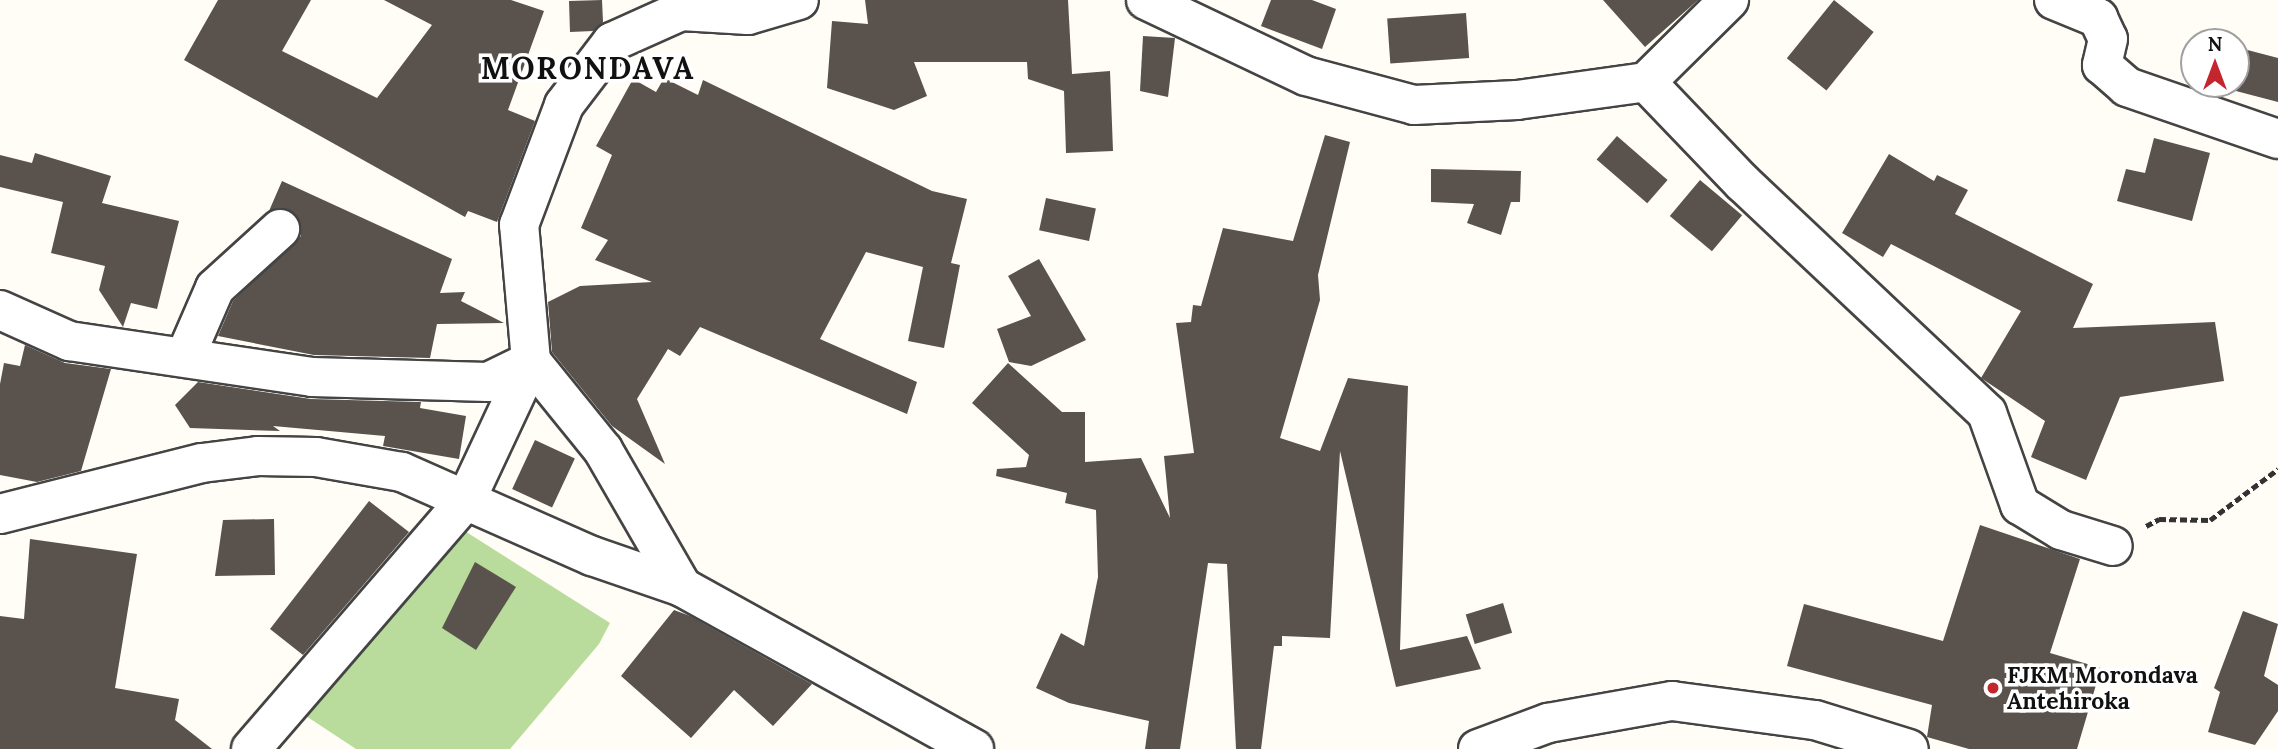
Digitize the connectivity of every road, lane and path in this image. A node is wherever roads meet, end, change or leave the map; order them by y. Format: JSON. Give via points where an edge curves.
{"nodes":[{"id":1,"x":799,"y":0,"type":"edge"},
{"id":2,"x":1146,"y":0,"type":"edge"},
{"id":3,"x":1729,"y":0,"type":"edge"},
{"id":4,"x":2054,"y":0,"type":"edge"},
{"id":5,"x":1646,"y":82,"type":"junction"},
{"id":6,"x":2278,"y":139,"type":"edge"},
{"id":7,"x":280,"y":229,"type":"dead end"},
{"id":8,"x":0,"y":310,"type":"edge"},
{"id":9,"x":185,"y":357,"type":"junction"},
{"id":10,"x":531,"y":361,"type":"junction"},
{"id":11,"x":2278,"y":469,"type":"edge"},
{"id":12,"x":467,"y":500,"type":"junction"},
{"id":13,"x":0,"y":514,"type":"edge"},
{"id":14,"x":2113,"y":546,"type":"joint"},
{"id":15,"x":682,"y":587,"type":"junction"},
{"id":16,"x":251,"y":749,"type":"edge"},
{"id":17,"x":974,"y":749,"type":"edge"},
{"id":18,"x":1478,"y":749,"type":"edge"},
{"id":19,"x":1909,"y":749,"type":"edge"}],
"edges":[{"from":1,"to":10,"type":"street","via":[[748,16],[681,11],[612,43],[564,104],[519,225]]},
{"from":2,"to":5,"type":"street","via":[[1306,76],[1414,105],[1517,100]]},
{"from":3,"to":5,"type":"street"},
{"from":4,"to":6,"type":"street","via":[[2098,18],[2108,39],[2102,65],[2127,87]]},
{"from":5,"to":14,"type":"street","via":[[1743,183],[1987,413],[2020,505],[2061,530]]},
{"from":7,"to":9,"type":"street","via":[[215,288]]},
{"from":8,"to":9,"type":"street","via":[[69,341]]},
{"from":9,"to":10,"type":"street","via":[[312,377],[488,382]]},
{"from":10,"to":12,"type":"street"},
{"from":10,"to":15,"type":"street","via":[[603,450]]},
{"from":11,"to":14,"type":"path","via":[[2210,520],[2159,519]]},
{"from":12,"to":13,"type":"street","via":[[402,472],[316,457],[258,456],[202,463]]},
{"from":12,"to":15,"type":"street"},
{"from":12,"to":16,"type":"street"},
{"from":15,"to":17,"type":"street"},
{"from":18,"to":19,"type":"street","via":[[1548,723],[1672,701],[1815,720]]}]}
